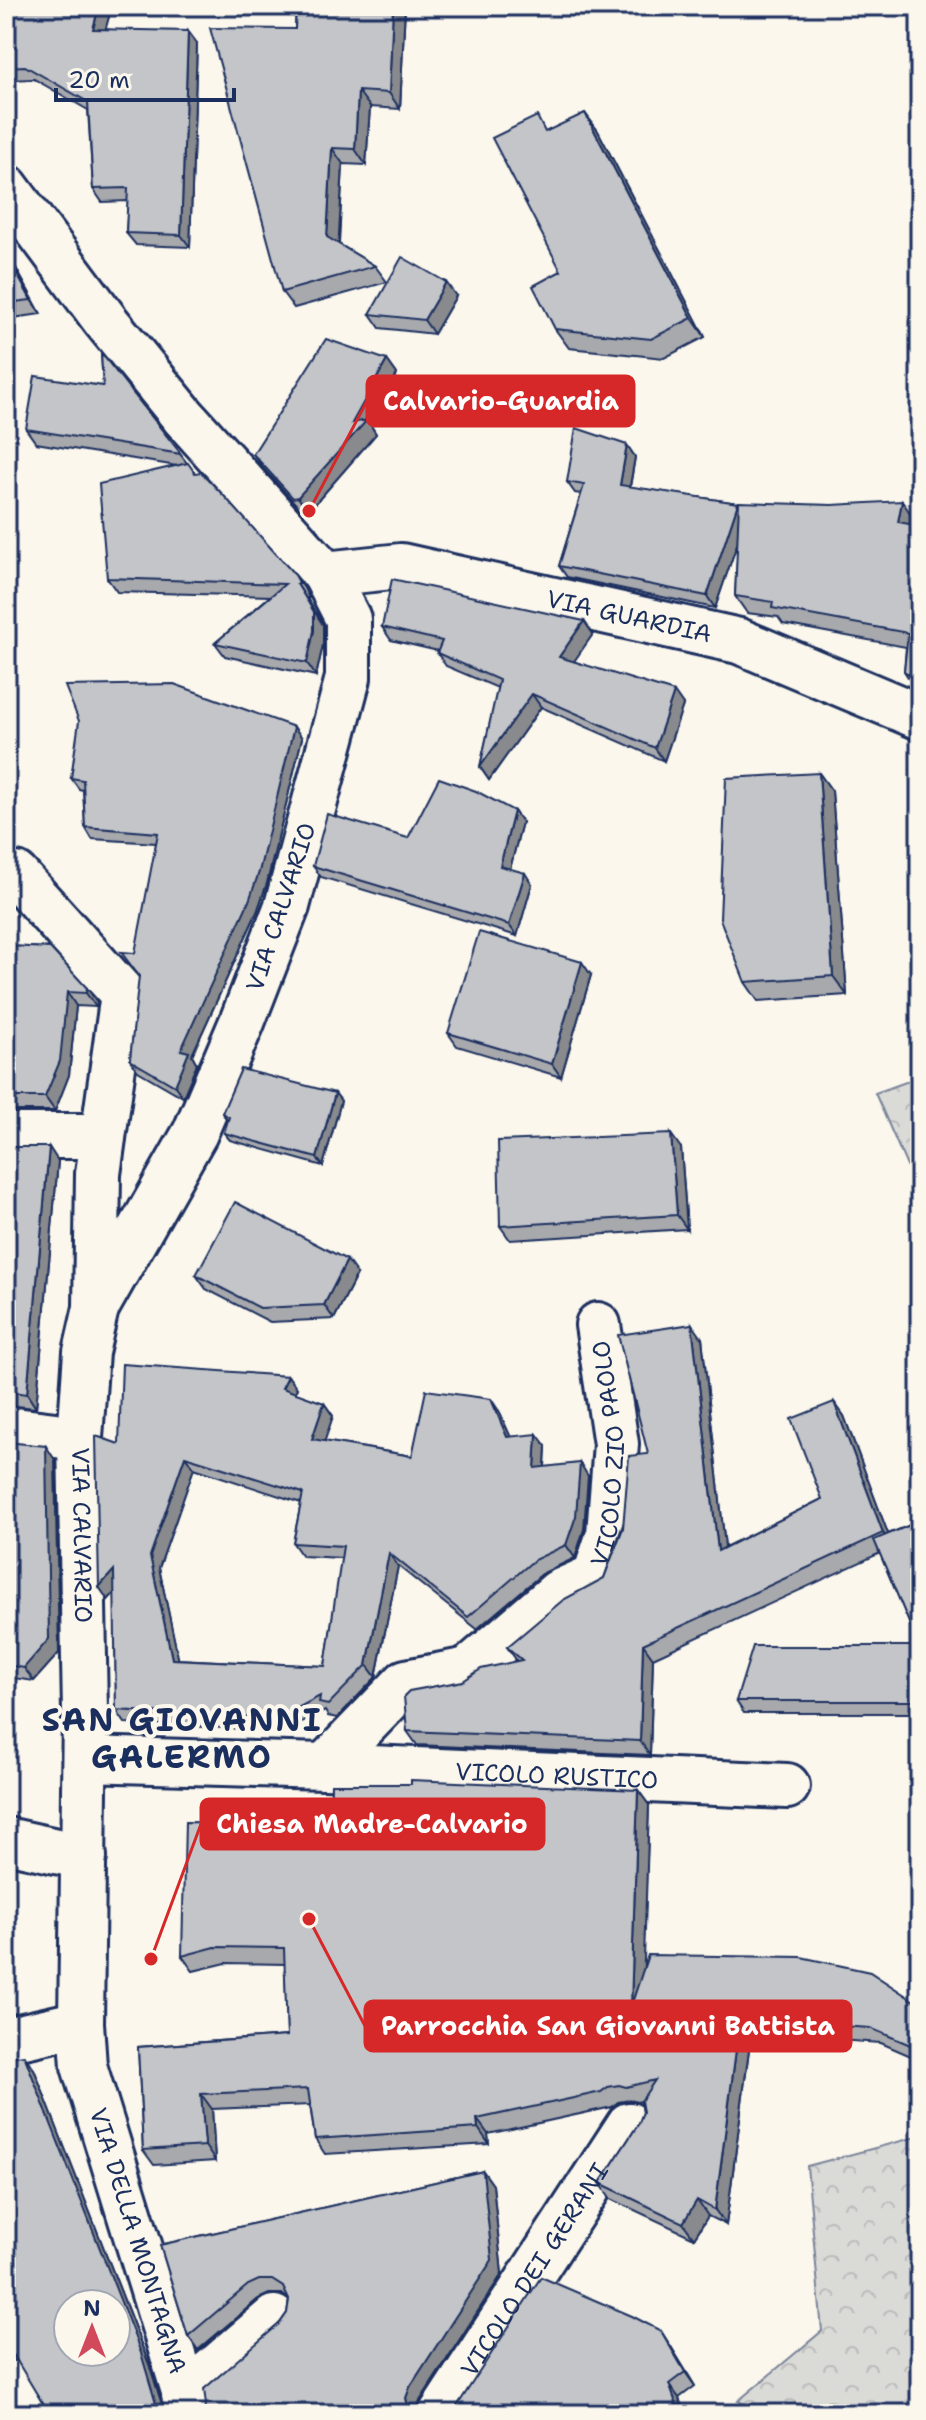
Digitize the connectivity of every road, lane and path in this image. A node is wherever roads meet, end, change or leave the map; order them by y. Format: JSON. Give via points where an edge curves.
{"nodes":[{"id":1,"x":6,"y":187,"type":"edge"},
{"id":2,"x":325,"y":574,"type":"junction"},
{"id":3,"x":920,"y":717,"type":"edge"},
{"id":4,"x":6,"y":880,"type":"edge"},
{"id":5,"x":6,"y":1136,"type":"edge"},
{"id":6,"x":103,"y":1136,"type":"junction"},
{"id":7,"x":96,"y":1308,"type":"junction"},
{"id":8,"x":598,"y":1325,"type":"dead end"},
{"id":9,"x":6,"y":1429,"type":"edge"},
{"id":10,"x":80,"y":1438,"type":"junction"},
{"id":11,"x":85,"y":1759,"type":"junction"},
{"id":12,"x":325,"y":1766,"type":"junction"},
{"id":13,"x":787,"y":1786,"type":"dead end"},
{"id":14,"x":6,"y":1840,"type":"edge"},
{"id":15,"x":84,"y":1857,"type":"junction"},
{"id":16,"x":81,"y":2023,"type":"junction"},
{"id":17,"x":6,"y":2040,"type":"edge"},
{"id":18,"x":629,"y":2125,"type":"dead end"},
{"id":19,"x":274,"y":2318,"type":"dead end"},
{"id":20,"x":188,"y":2404,"type":"edge"},
{"id":21,"x":441,"y":2414,"type":"edge"}],
"edges":[{"from":1,"to":2,"type":"street","name":"VIA CALVARIO","via":[[173,404]]},
{"from":2,"to":3,"type":"street","name":"VIA GUARDIA","via":[[401,566],[739,641]]},
{"from":2,"to":7,"type":"street","name":"VIA CALVARIO","via":[[348,619],[348,678],[287,906],[195,1133]]},
{"from":4,"to":6,"type":"street","via":[[16,875],[123,994]]},
{"from":5,"to":6,"type":"street"},
{"from":6,"to":7,"type":"street"},
{"from":7,"to":10,"type":"street","name":"VIA CALVARIO","via":[[86,1352]]},
{"from":8,"to":12,"type":"street","name":"VICOLO ZIO PAOLO","via":[[616,1444],[609,1534],[595,1576],[559,1592],[468,1670],[406,1682]]},
{"from":9,"to":10,"type":"street"},
{"from":10,"to":11,"type":"street","name":"VIA CALVARIO"},
{"from":11,"to":12,"type":"street","name":"VICOLO RUSTICO"},
{"from":11,"to":15,"type":"street","name":"VIA CALVARIO"},
{"from":12,"to":13,"type":"street","name":"VICOLO RUSTICO"},
{"from":14,"to":15,"type":"street"},
{"from":15,"to":16,"type":"street","name":"VIA DELLA MONTAGNA"},
{"from":16,"to":17,"type":"street"},
{"from":16,"to":20,"type":"street","name":"VIA DELLA MONTAGNA","via":[[84,2066]]},
{"from":18,"to":21,"type":"street","name":"VICOLO DEI GERANI"},
{"from":19,"to":20,"type":"street"}]}
